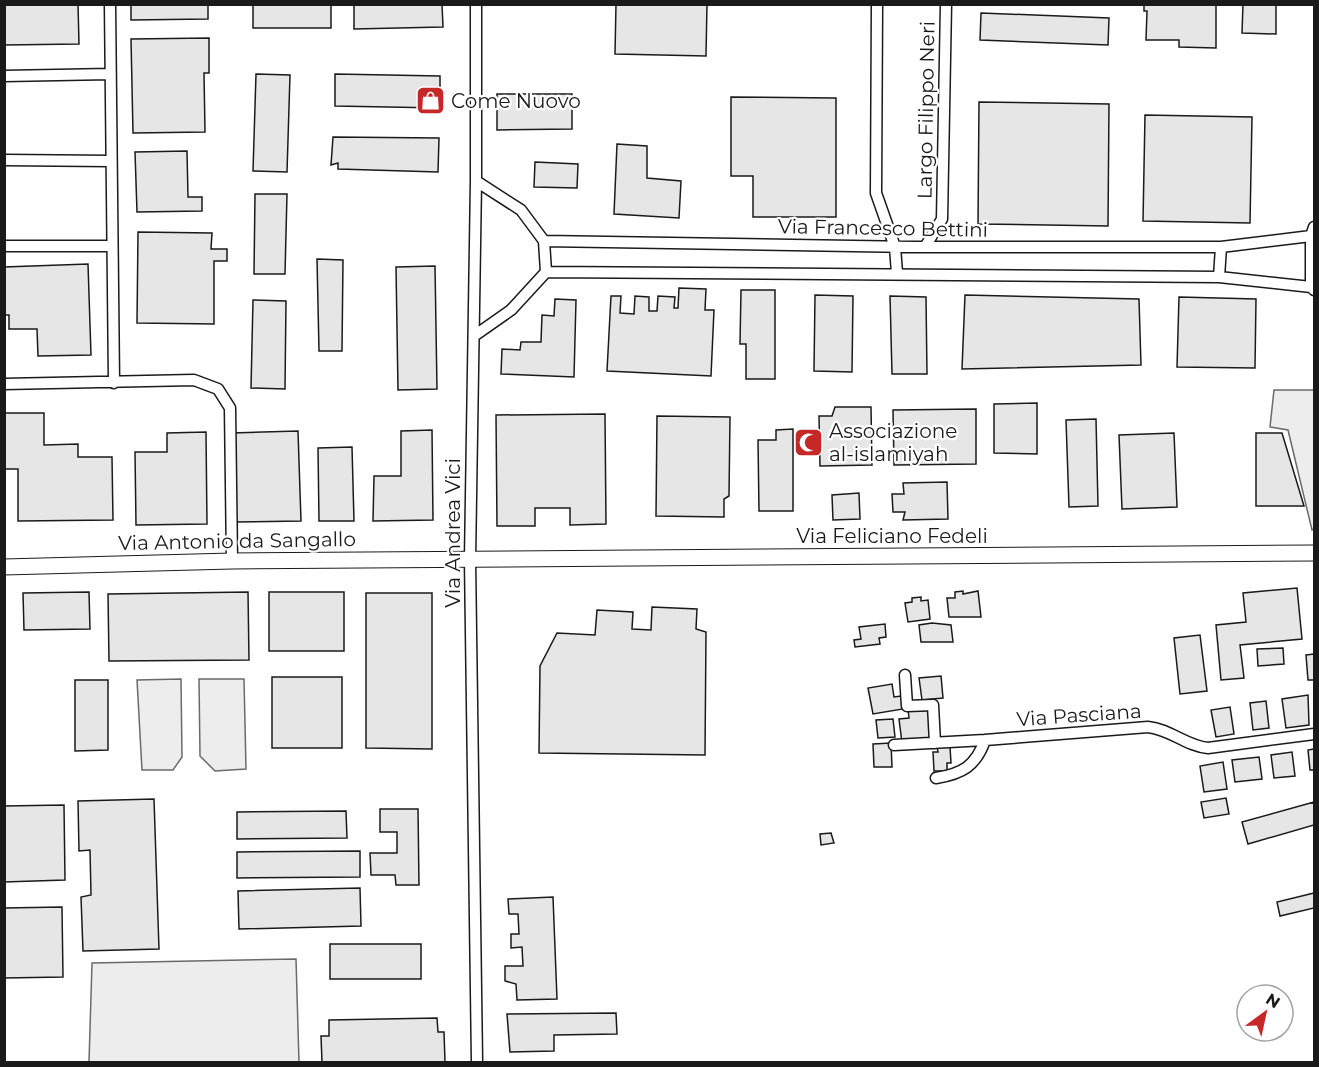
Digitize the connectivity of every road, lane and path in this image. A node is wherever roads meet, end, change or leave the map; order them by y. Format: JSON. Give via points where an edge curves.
{"nodes":[{"id":1,"x":110,"y":4,"type":"edge"},
{"id":2,"x":476,"y":4,"type":"edge"},
{"id":3,"x":877,"y":4,"type":"edge"},
{"id":4,"x":946,"y":4,"type":"edge"},
{"id":5,"x":110,"y":74,"type":"junction"},
{"id":6,"x":4,"y":75,"type":"edge"},
{"id":7,"x":4,"y":160,"type":"edge"},
{"id":8,"x":111,"y":161,"type":"junction"},
{"id":9,"x":477,"y":181,"type":"junction"},
{"id":10,"x":1313,"y":231,"type":"edge"},
{"id":11,"x":544,"y":241,"type":"junction"},
{"id":12,"x":4,"y":246,"type":"edge"},
{"id":13,"x":112,"y":246,"type":"junction"},
{"id":14,"x":894,"y":247,"type":"junction"},
{"id":15,"x":926,"y":247,"type":"junction"},
{"id":16,"x":1221,"y":247,"type":"junction"},
{"id":17,"x":546,"y":272,"type":"junction"},
{"id":18,"x":897,"y":273,"type":"junction"},
{"id":19,"x":1219,"y":277,"type":"junction"},
{"id":20,"x":1313,"y":289,"type":"edge"},
{"id":21,"x":474,"y":336,"type":"junction"},
{"id":22,"x":114,"y":382,"type":"junction"},
{"id":23,"x":4,"y":384,"type":"edge"},
{"id":24,"x":1314,"y":554,"type":"edge"},
{"id":25,"x":470,"y":560,"type":"junction"},
{"id":26,"x":232,"y":561,"type":"junction"},
{"id":27,"x":4,"y":567,"type":"edge"},
{"id":28,"x":905,"y":675,"type":"dead end"},
{"id":29,"x":1314,"y":735,"type":"edge"},
{"id":30,"x":985,"y":740,"type":"junction"},
{"id":31,"x":935,"y":743,"type":"junction"},
{"id":32,"x":894,"y":745,"type":"dead end"},
{"id":33,"x":936,"y":778,"type":"dead end"},
{"id":34,"x":477,"y":1062,"type":"edge"}],
"edges":[{"from":1,"to":5,"type":"street"},
{"from":2,"to":9,"type":"street","name":"Via Andrea Vici"},
{"from":3,"to":14,"type":"street","via":[[876,193]]},
{"from":4,"to":15,"type":"street","name":"Largo Filippo Neri","via":[[942,219]]},
{"from":5,"to":6,"type":"street"},
{"from":5,"to":8,"type":"street"},
{"from":7,"to":8,"type":"street"},
{"from":8,"to":13,"type":"street"},
{"from":9,"to":11,"type":"street","via":[[521,210]]},
{"from":9,"to":21,"type":"street","name":"Via Andrea Vici"},
{"from":10,"to":16,"type":"street","name":"Via Francesco Bettini"},
{"from":10,"to":20,"type":"street","name":"Via Francesco Bettini"},
{"from":11,"to":14,"type":"street","name":"Via Francesco Bettini"},
{"from":11,"to":17,"type":"street"},
{"from":12,"to":13,"type":"street"},
{"from":13,"to":22,"type":"street"},
{"from":14,"to":15,"type":"street","name":"Via Francesco Bettini"},
{"from":14,"to":18,"type":"street"},
{"from":15,"to":16,"type":"street","name":"Via Francesco Bettini"},
{"from":16,"to":19,"type":"street"},
{"from":17,"to":18,"type":"street","name":"Via Francesco Bettini"},
{"from":17,"to":21,"type":"street","via":[[511,310]]},
{"from":18,"to":19,"type":"street","name":"Via Francesco Bettini"},
{"from":19,"to":20,"type":"street","name":"Via Francesco Bettini"},
{"from":21,"to":25,"type":"street","name":"Via Andrea Vici"},
{"from":22,"to":23,"type":"street"},
{"from":22,"to":26,"type":"street","via":[[194,380],[218,389],[230,408]]},
{"from":24,"to":25,"type":"street","name":"Via Feliciano Fedeli"},
{"from":25,"to":26,"type":"street","name":"Via Antonio da Sangallo"},
{"from":25,"to":34,"type":"street","name":"Via Andrea Vici"},
{"from":26,"to":27,"type":"street","name":"Via Antonio da Sangallo"},
{"from":28,"to":31,"type":"street","via":[[907,706],[933,705]]},
{"from":29,"to":30,"type":"street","name":"Via Pasciana","via":[[1208,748],[1148,727]]},
{"from":30,"to":31,"type":"street","name":"Via Pasciana"},
{"from":30,"to":33,"type":"street","via":[[969,768]]},
{"from":31,"to":32,"type":"street","name":"Via Pasciana"}]}
